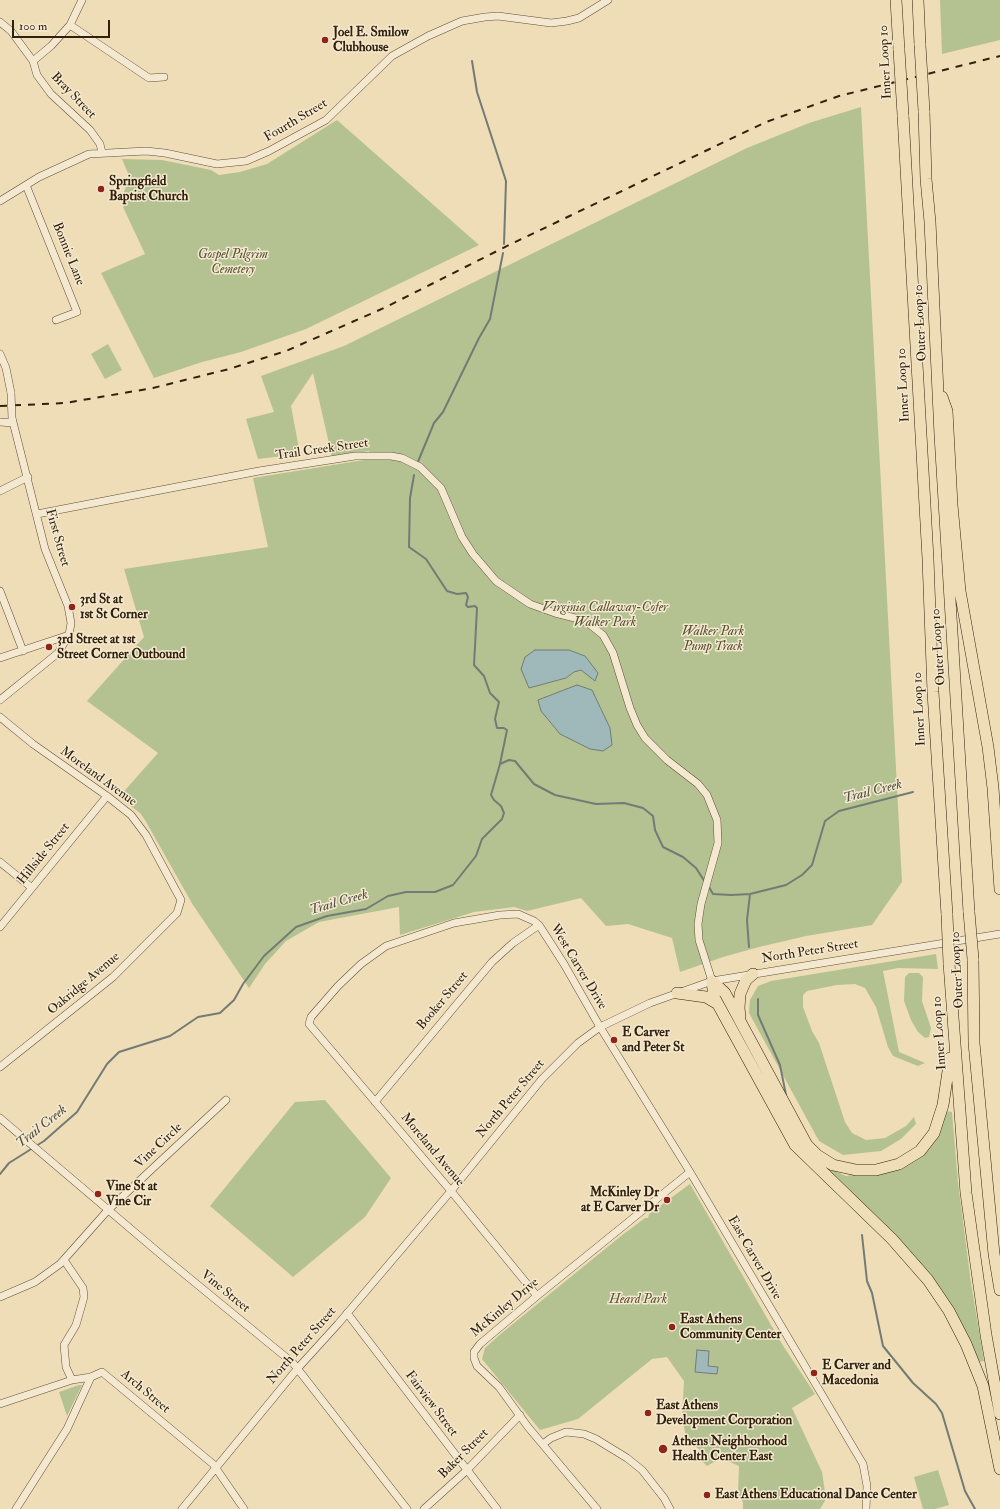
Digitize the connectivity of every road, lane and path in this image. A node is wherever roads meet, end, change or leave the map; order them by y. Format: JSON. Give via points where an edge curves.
{"nodes":[{"id":1,"x":82,"y":0,"type":"edge"},
{"id":2,"x":608,"y":0,"type":"edge"},
{"id":3,"x":918,"y":0,"type":"edge"},
{"id":4,"x":896,"y":2,"type":"edge"},
{"id":5,"x":0,"y":22,"type":"edge"},
{"id":6,"x":70,"y":24,"type":"junction"},
{"id":7,"x":32,"y":61,"type":"junction"},
{"id":8,"x":164,"y":77,"type":"dead end"},
{"id":9,"x":102,"y":152,"type":"junction"},
{"id":10,"x":26,"y":185,"type":"junction"},
{"id":11,"x":0,"y":201,"type":"edge"},
{"id":12,"x":56,"y":320,"type":"dead end"},
{"id":13,"x":0,"y":354,"type":"edge"},
{"id":14,"x":937,"y":379,"type":"junction"},
{"id":15,"x":13,"y":421,"type":"junction"},
{"id":16,"x":0,"y":422,"type":"edge"},
{"id":17,"x":28,"y":477,"type":"junction"},
{"id":18,"x":0,"y":491,"type":"edge"},
{"id":19,"x":37,"y":514,"type":"junction"},
{"id":20,"x":0,"y":591,"type":"edge"},
{"id":21,"x":69,"y":635,"type":"junction"},
{"id":22,"x":23,"y":651,"type":"junction"},
{"id":23,"x":0,"y":658,"type":"edge"},
{"id":24,"x":0,"y":700,"type":"edge"},
{"id":25,"x":0,"y":718,"type":"edge"},
{"id":26,"x":107,"y":796,"type":"junction"},
{"id":27,"x":0,"y":862,"type":"edge"},
{"id":28,"x":32,"y":888,"type":"junction"},
{"id":29,"x":1000,"y":889,"type":"edge"},
{"id":30,"x":177,"y":913,"type":"joint"},
{"id":31,"x":539,"y":925,"type":"junction"},
{"id":32,"x":0,"y":927,"type":"edge"},
{"id":33,"x":1000,"y":934,"type":"edge"},
{"id":34,"x":753,"y":974,"type":"junction"},
{"id":35,"x":712,"y":981,"type":"junction"},
{"id":36,"x":676,"y":993,"type":"junction"},
{"id":37,"x":718,"y":1004,"type":"junction"},
{"id":38,"x":309,"y":1022,"type":"joint"},
{"id":39,"x":741,"y":1024,"type":"junction"},
{"id":40,"x":600,"y":1026,"type":"junction"},
{"id":41,"x":953,"y":1031,"type":"junction"},
{"id":42,"x":0,"y":1066,"type":"edge"},
{"id":43,"x":226,"y":1100,"type":"dead end"},
{"id":44,"x":375,"y":1102,"type":"junction"},
{"id":45,"x":0,"y":1118,"type":"edge"},
{"id":46,"x":690,"y":1172,"type":"junction"},
{"id":47,"x":451,"y":1191,"type":"junction"},
{"id":48,"x":108,"y":1210,"type":"junction"},
{"id":49,"x":64,"y":1260,"type":"junction"},
{"id":50,"x":1000,"y":1290,"type":"edge"},
{"id":51,"x":537,"y":1296,"type":"junction"},
{"id":52,"x":0,"y":1297,"type":"edge"},
{"id":53,"x":347,"y":1313,"type":"junction"},
{"id":54,"x":298,"y":1368,"type":"junction"},
{"id":55,"x":91,"y":1376,"type":"junction"},
{"id":56,"x":72,"y":1380,"type":"junction"},
{"id":57,"x":0,"y":1404,"type":"edge"},
{"id":58,"x":1000,"y":1414,"type":"edge"},
{"id":59,"x":520,"y":1415,"type":"junction"},
{"id":60,"x":543,"y":1444,"type":"junction"},
{"id":61,"x":216,"y":1469,"type":"junction"},
{"id":62,"x":1000,"y":1469,"type":"edge"},
{"id":63,"x":466,"y":1471,"type":"junction"},
{"id":64,"x":16,"y":1509,"type":"edge"},
{"id":65,"x":182,"y":1509,"type":"edge"},
{"id":66,"x":244,"y":1509,"type":"edge"},
{"id":67,"x":408,"y":1509,"type":"edge"},
{"id":68,"x":424,"y":1509,"type":"edge"},
{"id":69,"x":497,"y":1509,"type":"edge"},
{"id":70,"x":597,"y":1509,"type":"edge"},
{"id":71,"x":670,"y":1509,"type":"edge"},
{"id":72,"x":866,"y":1509,"type":"edge"}],
"edges":[{"from":1,"to":6,"type":"street"},
{"from":2,"to":9,"type":"street","name":"Fourth Street","via":[[579,18],[567,21],[484,17],[462,21],[428,36],[392,56],[326,120],[246,161],[217,164],[156,152]]},
{"from":3,"to":14,"type":"highway","name":"Outer Loop 10","bridge":true},
{"from":4,"to":41,"type":"highway","name":"Inner Loop 10","bridge":true},
{"from":5,"to":7,"type":"street","name":"Bray Street","via":[[10,31]]},
{"from":6,"to":7,"type":"street"},
{"from":6,"to":8,"type":"street","via":[[149,78]]},
{"from":7,"to":9,"type":"street","name":"Bray Street","via":[[37,75],[51,94],[90,130],[100,144]]},
{"from":9,"to":10,"type":"street","name":"Fourth Street","via":[[89,154]]},
{"from":10,"to":11,"type":"street","name":"Fourth Street"},
{"from":10,"to":12,"type":"street","name":"Bonnie Lane","via":[[77,312]]},
{"from":13,"to":15,"type":"street","name":"First Street","bridge":true,"via":[[11,393]]},
{"from":14,"to":29,"type":"highway","via":[[947,412],[960,591],[988,747]]},
{"from":14,"to":50,"type":"highway","name":"Outer Loop 10","bridge":true,"via":[[973,959],[975,1051],[993,1247]]},
{"from":15,"to":16,"type":"street"},
{"from":15,"to":17,"type":"street","name":"First Street"},
{"from":17,"to":18,"type":"street"},
{"from":17,"to":19,"type":"street","name":"First Street"},
{"from":19,"to":21,"type":"street","name":"First Street","via":[[45,549],[70,614]]},
{"from":19,"to":35,"type":"street","name":"Trail Creek Street","via":[[259,471],[356,456],[391,456],[412,463],[428,473],[441,488],[472,554],[496,581],[530,604],[579,619],[603,635],[613,653],[630,708],[645,738],[667,760],[698,784],[714,809],[718,829],[714,858],[699,917],[699,940]]},
{"from":20,"to":22,"type":"street"},
{"from":21,"to":22,"type":"street"},
{"from":21,"to":24,"type":"street","name":"First Street","via":[[58,653]]},
{"from":22,"to":23,"type":"street"},
{"from":25,"to":26,"type":"street","name":"Moreland Avenue"},
{"from":26,"to":28,"type":"street","name":"Hillside Street"},
{"from":26,"to":30,"type":"street","name":"Moreland Avenue","via":[[131,815],[146,835],[179,896]]},
{"from":27,"to":28,"type":"street"},
{"from":28,"to":32,"type":"street","name":"Hillside Street"},
{"from":30,"to":42,"type":"street","name":"Oakridge Avenue","via":[[113,977]]},
{"from":31,"to":38,"type":"street","name":"West Carver Drive","via":[[524,916],[500,915],[454,923],[391,944],[375,952],[361,964],[338,986]]},
{"from":31,"to":40,"type":"street","name":"West Carver Drive"},
{"from":31,"to":44,"type":"street","name":"Booker Street","via":[[502,951]]},
{"from":33,"to":34,"type":"street","name":"North Peter Street"},
{"from":34,"to":35,"type":"street","name":"North Peter Street"},
{"from":34,"to":39,"type":"highway","via":[[746,980],[740,994]]},
{"from":35,"to":36,"type":"street","name":"North Peter Street"},
{"from":35,"to":37,"type":"highway","via":[[714,997]]},
{"from":35,"to":39,"type":"highway","via":[[724,993]]},
{"from":36,"to":37,"type":"highway","via":[[706,997]]},
{"from":36,"to":40,"type":"street","name":"North Peter Street"},
{"from":37,"to":62,"type":"highway","via":[[795,1145],[892,1239],[928,1280],[949,1311],[983,1386]]},
{"from":38,"to":44,"type":"street","name":"Moreland Avenue","via":[[311,1028]]},
{"from":39,"to":41,"type":"highway","via":[[806,1145],[816,1155],[833,1164],[856,1170],[876,1170],[899,1164],[920,1151],[934,1133],[943,1106]]},
{"from":40,"to":46,"type":"street","name":"East Carver Drive"},
{"from":40,"to":47,"type":"street","name":"North Peter Street","via":[[578,1043],[542,1078]]},
{"from":41,"to":58,"type":"highway","name":"Inner Loop 10","via":[[966,1193]]},
{"from":43,"to":48,"type":"street","name":"Vine Circle"},
{"from":44,"to":47,"type":"street","name":"Moreland Avenue"},
{"from":45,"to":48,"type":"street","name":"Vine Street"},
{"from":46,"to":51,"type":"street","name":"McKinley Drive"},
{"from":46,"to":72,"type":"street","name":"East Carver Drive","via":[[863,1464],[867,1486]]},
{"from":47,"to":51,"type":"street","name":"Moreland Avenue"},
{"from":47,"to":53,"type":"street","name":"North Peter Street"},
{"from":48,"to":49,"type":"street","name":"Vine Circle"},
{"from":48,"to":54,"type":"street","name":"Vine Street"},
{"from":49,"to":52,"type":"street","name":"Vine Circle","via":[[35,1282]]},
{"from":49,"to":56,"type":"street","via":[[83,1288],[84,1297],[76,1325],[64,1345],[66,1367]]},
{"from":51,"to":59,"type":"street","name":"McKinley Drive","via":[[474,1352],[477,1366],[499,1387]]},
{"from":53,"to":54,"type":"street","name":"North Peter Street"},
{"from":53,"to":63,"type":"street","name":"Fairview Street"},
{"from":54,"to":61,"type":"street","name":"North Peter Street"},
{"from":54,"to":67,"type":"street","name":"Vine Street"},
{"from":55,"to":56,"type":"street","name":"Arch Street"},
{"from":55,"to":61,"type":"street","name":"Arch Street","via":[[102,1372]]},
{"from":55,"to":64,"type":"street","via":[[67,1429]]},
{"from":56,"to":57,"type":"street","name":"Arch Street"},
{"from":59,"to":60,"type":"street","name":"McKinley Drive"},
{"from":59,"to":63,"type":"street","name":"Baker Street"},
{"from":60,"to":70,"type":"street","name":"McKinley Drive"},
{"from":60,"to":71,"type":"street","via":[[566,1432],[584,1434],[633,1463],[648,1478]]},
{"from":61,"to":65,"type":"street","name":"North Peter Street"},
{"from":61,"to":66,"type":"street","name":"Arch Street"},
{"from":63,"to":68,"type":"street","name":"Baker Street"},
{"from":63,"to":69,"type":"street","name":"Fairview Street"}]}
